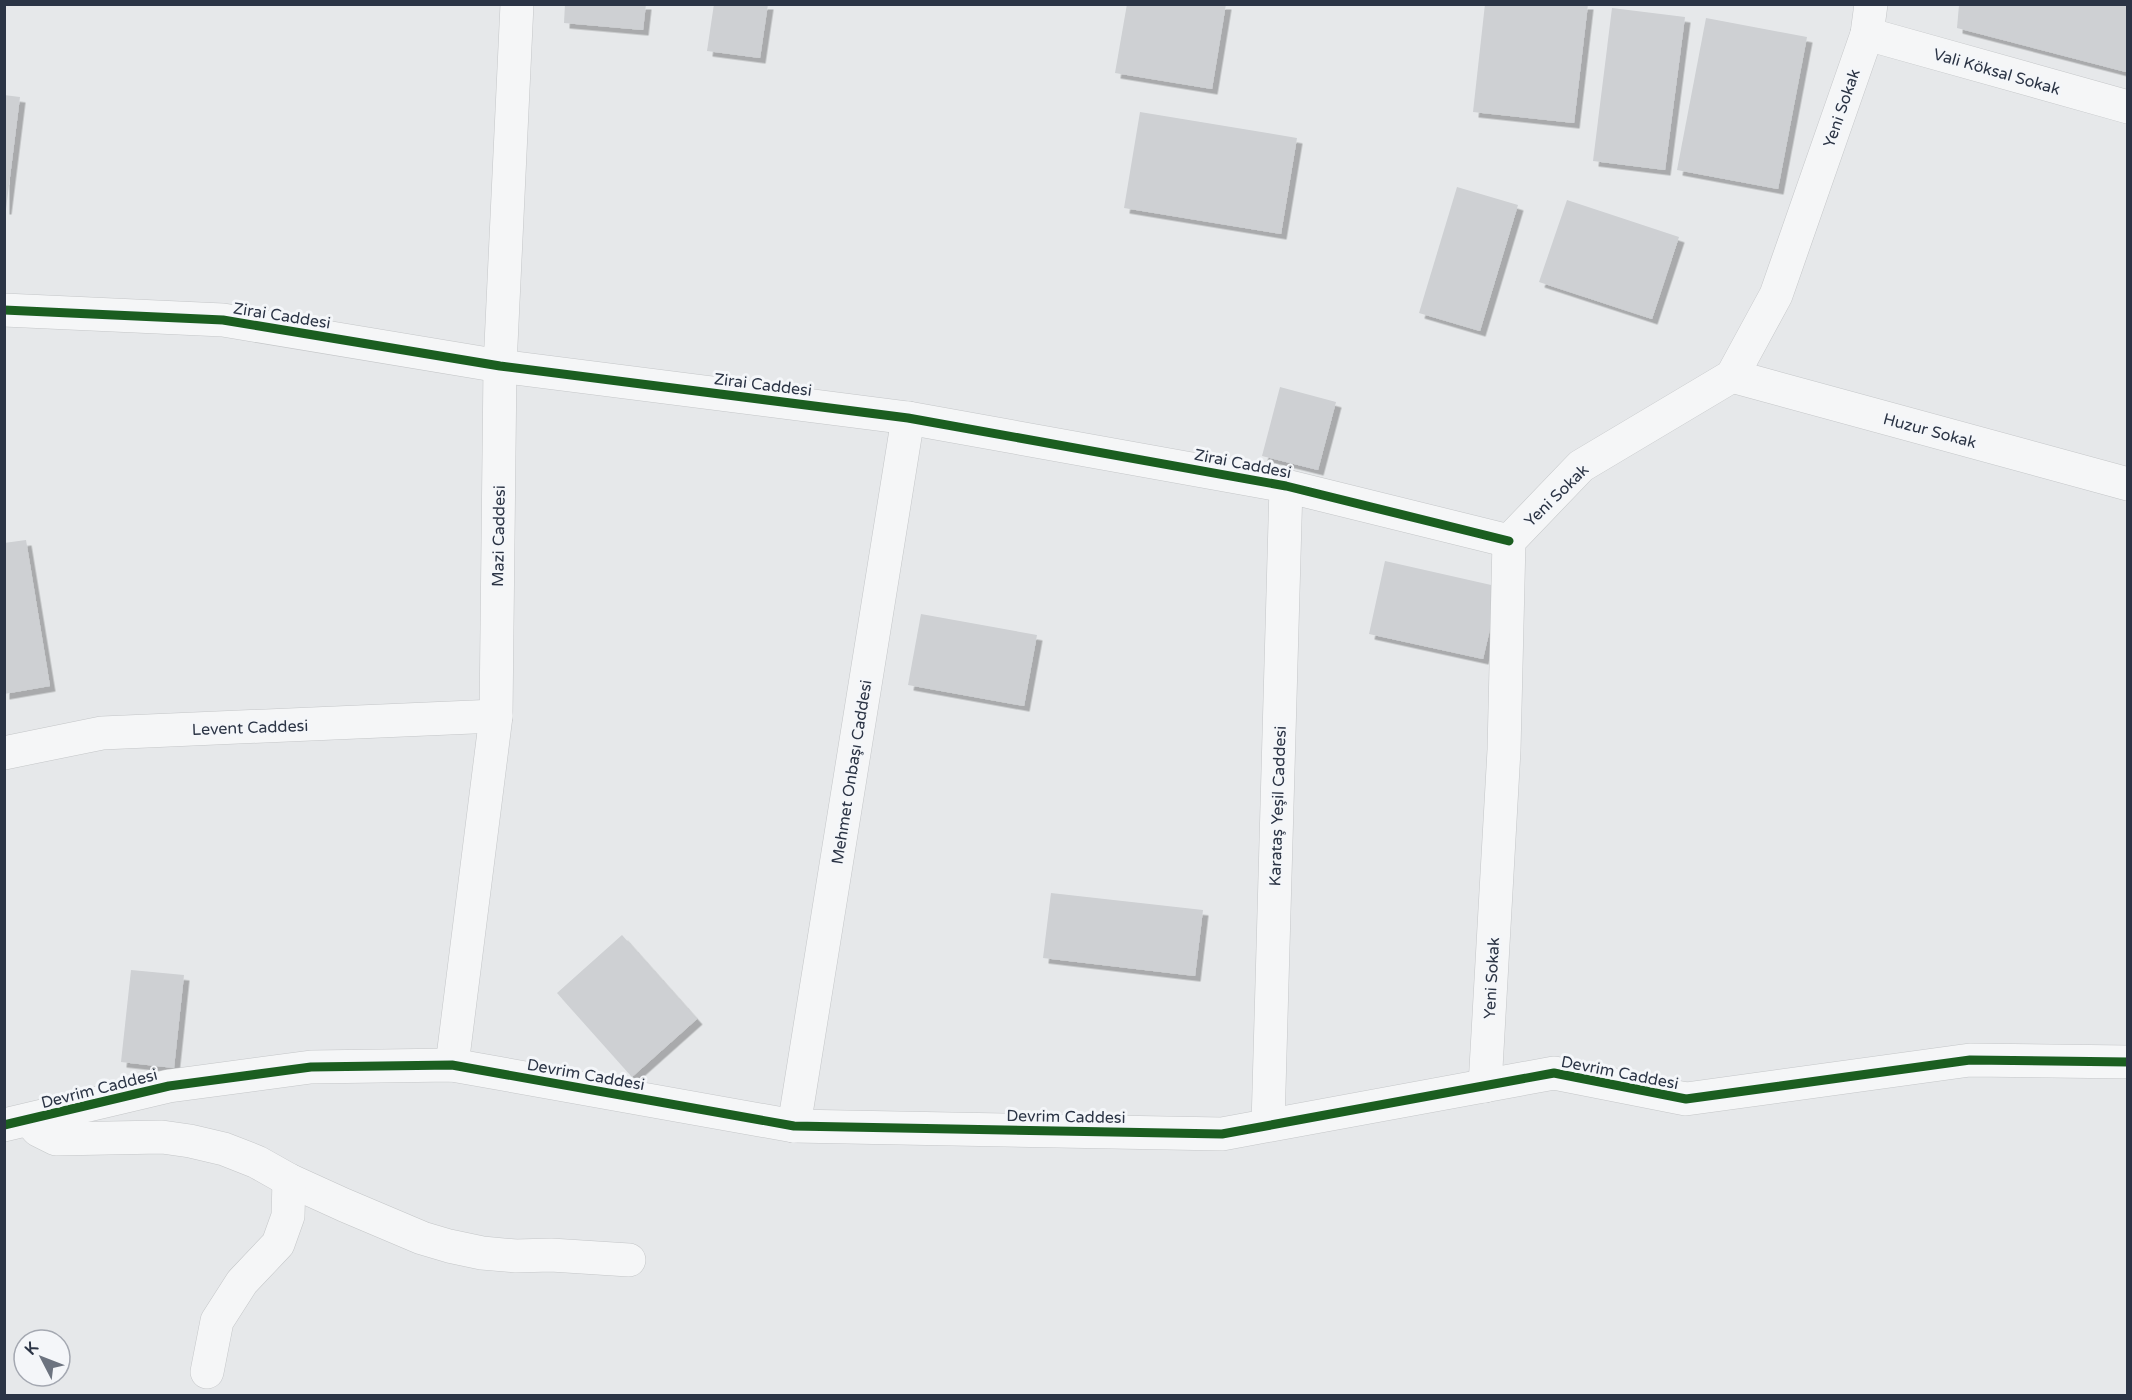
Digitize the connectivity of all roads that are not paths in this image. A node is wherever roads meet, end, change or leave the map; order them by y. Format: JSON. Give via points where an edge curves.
{"nodes":[{"id":1,"x":517,"y":4,"type":"edge"},
{"id":2,"x":1869,"y":19,"type":"edge"},
{"id":3,"x":2127,"y":107,"type":"edge"},
{"id":4,"x":4,"y":310,"type":"edge"},
{"id":5,"x":500,"y":366,"type":"junction"},
{"id":6,"x":1732,"y":376,"type":"junction"},
{"id":7,"x":908,"y":418,"type":"junction"},
{"id":8,"x":2127,"y":484,"type":"edge"},
{"id":9,"x":1286,"y":486,"type":"junction"},
{"id":10,"x":1509,"y":541,"type":"junction"},
{"id":11,"x":496,"y":716,"type":"junction"},
{"id":12,"x":4,"y":753,"type":"edge"},
{"id":13,"x":2127,"y":1062,"type":"edge"},
{"id":14,"x":452,"y":1065,"type":"junction"},
{"id":15,"x":1485,"y":1086,"type":"junction"},
{"id":16,"x":17,"y":1123,"type":"edge"},
{"id":17,"x":1268,"y":1125,"type":"junction"},
{"id":18,"x":794,"y":1126,"type":"junction"},
{"id":19,"x":289,"y":1180,"type":"junction"},
{"id":20,"x":629,"y":1260,"type":"dead end"},
{"id":21,"x":207,"y":1372,"type":"dead end"}],
"edges":[{"from":1,"to":5,"type":"street","name":"Mazi Caddesi"},
{"from":2,"to":3,"type":"street","name":"Vali Köksal Sokak"},
{"from":2,"to":6,"type":"street","name":"Yeni Sokak","via":[[1776,295]]},
{"from":4,"to":5,"type":"street","name":"Zirai Caddesi","via":[[223,320]]},
{"from":5,"to":7,"type":"street","name":"Zirai Caddesi"},
{"from":5,"to":11,"type":"street","name":"Mazi Caddesi"},
{"from":6,"to":8,"type":"street","name":"Huzur Sokak"},
{"from":6,"to":10,"type":"street","name":"Yeni Sokak","via":[[1581,466]]},
{"from":7,"to":9,"type":"street","name":"Zirai Caddesi"},
{"from":7,"to":18,"type":"street","name":"Mehmet Onbaşı Caddesi"},
{"from":9,"to":10,"type":"street","name":"Zirai Caddesi"},
{"from":9,"to":17,"type":"street","name":"Karataş Yeşil Caddesi"},
{"from":10,"to":15,"type":"street","name":"Yeni Sokak","via":[[1504,750]]},
{"from":11,"to":12,"type":"street","name":"Levent Caddesi","via":[[102,733]]},
{"from":11,"to":14,"type":"street","name":"Mazi Caddesi"},
{"from":13,"to":15,"type":"street","name":"Devrim Caddesi","via":[[1970,1060],[1686,1099],[1554,1073]]},
{"from":14,"to":16,"type":"street","name":"Devrim Caddesi","via":[[299,1069],[169,1086]]},
{"from":14,"to":18,"type":"street","name":"Devrim Caddesi"},
{"from":15,"to":17,"type":"street","name":"Devrim Caddesi"},
{"from":16,"to":19,"type":"street","via":[[56,1139],[144,1137],[190,1141],[224,1149]]},
{"from":17,"to":18,"type":"street","name":"Devrim Caddesi","via":[[1222,1134]]},
{"from":19,"to":20,"type":"street","via":[[404,1230],[449,1245],[516,1256]]},
{"from":19,"to":21,"type":"street","via":[[288,1216],[278,1244],[242,1282],[217,1321]]}]}
